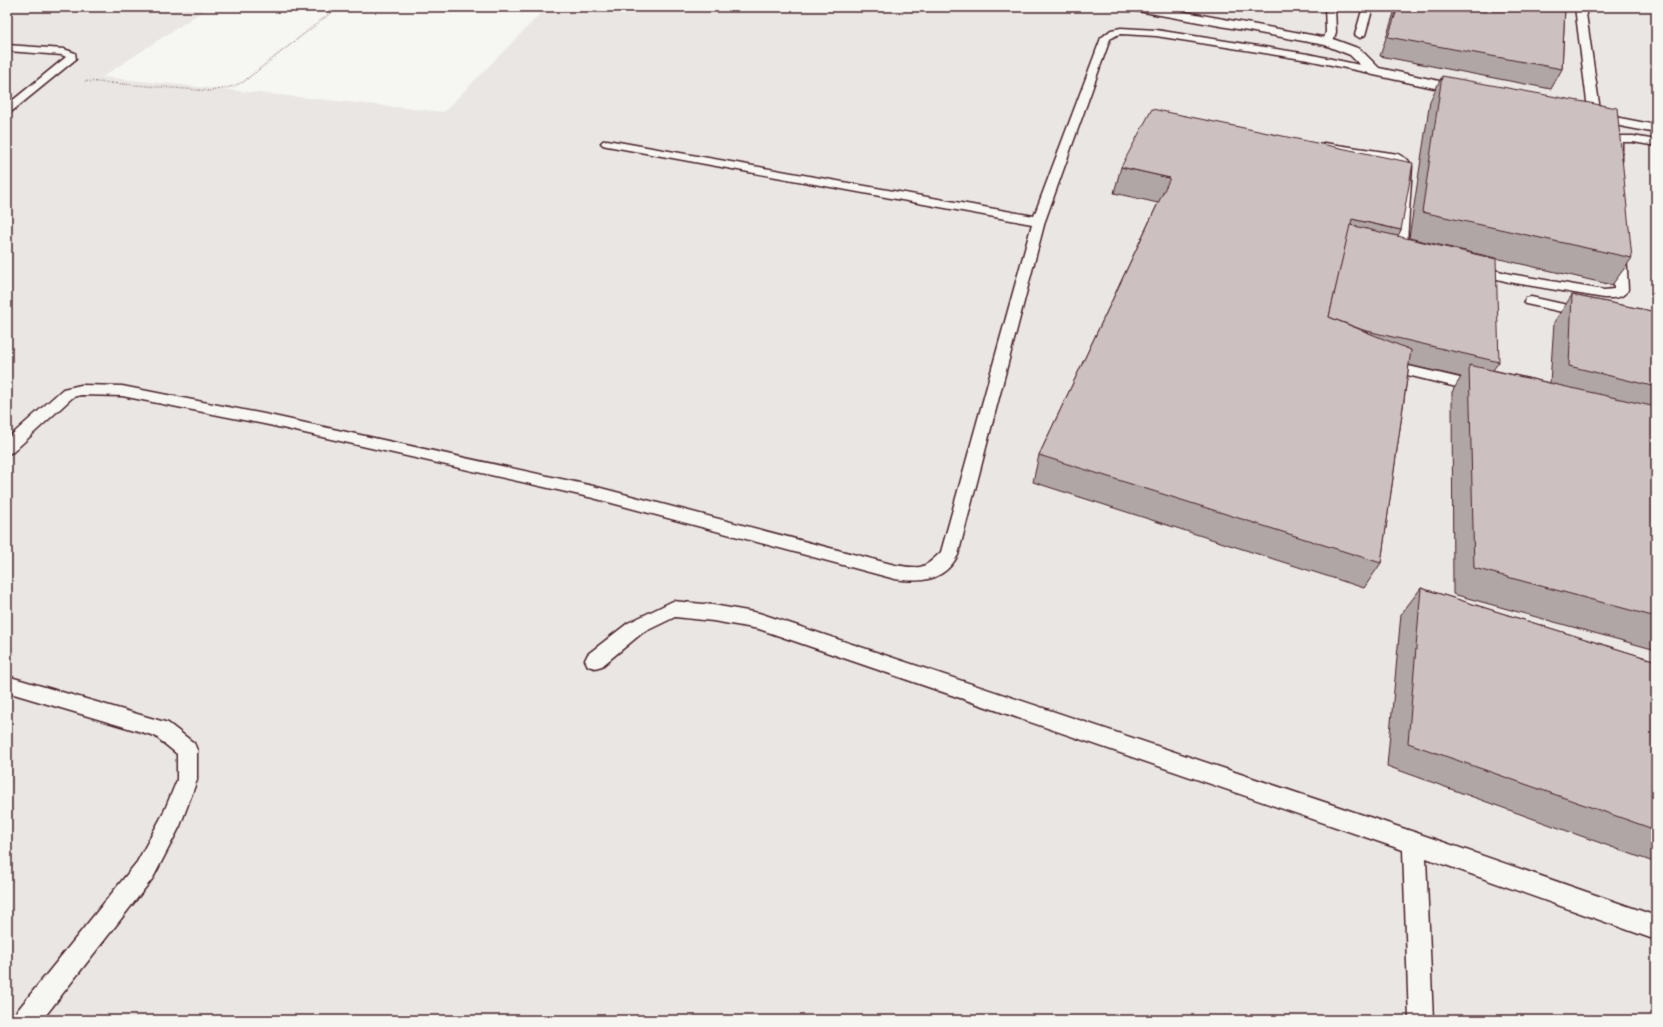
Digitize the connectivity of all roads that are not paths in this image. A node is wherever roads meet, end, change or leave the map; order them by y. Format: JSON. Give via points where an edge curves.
{"nodes":[{"id":1,"x":1138,"y":7,"type":"edge"},
{"id":2,"x":1330,"y":7,"type":"edge"},
{"id":3,"x":1368,"y":7,"type":"edge"},
{"id":4,"x":1580,"y":7,"type":"edge"},
{"id":5,"x":1360,"y":35,"type":"dead end"},
{"id":6,"x":1328,"y":42,"type":"junction"},
{"id":7,"x":7,"y":48,"type":"edge"},
{"id":8,"x":1374,"y":71,"type":"junction"},
{"id":9,"x":1482,"y":95,"type":"edge"},
{"id":10,"x":7,"y":110,"type":"edge"},
{"id":11,"x":1580,"y":114,"type":"edge"},
{"id":12,"x":1595,"y":117,"type":"junction"},
{"id":13,"x":1656,"y":129,"type":"edge"},
{"id":14,"x":607,"y":143,"type":"dead end"},
{"id":15,"x":1656,"y":143,"type":"edge"},
{"id":16,"x":1312,"y":144,"type":"edge"},
{"id":17,"x":1617,"y":174,"type":"edge"},
{"id":18,"x":1039,"y":221,"type":"junction"},
{"id":19,"x":1619,"y":236,"type":"edge"},
{"id":20,"x":1428,"y":256,"type":"edge"},
{"id":21,"x":1465,"y":266,"type":"edge"},
{"id":22,"x":1531,"y":301,"type":"dead end"},
{"id":23,"x":1597,"y":316,"type":"edge"},
{"id":24,"x":1396,"y":368,"type":"edge"},
{"id":25,"x":1496,"y":392,"type":"edge"},
{"id":26,"x":7,"y":448,"type":"edge"},
{"id":27,"x":595,"y":660,"type":"dead end"},
{"id":28,"x":7,"y":684,"type":"edge"},
{"id":29,"x":1414,"y":843,"type":"junction"},
{"id":30,"x":1656,"y":928,"type":"edge"},
{"id":31,"x":26,"y":1020,"type":"edge"},
{"id":32,"x":1421,"y":1020,"type":"edge"}],
"edges":[{"from":1,"to":6,"type":"street"},
{"from":2,"to":6,"type":"lane","via":[[1331,32]]},
{"from":3,"to":5,"type":"lane"},
{"from":4,"to":12,"type":"lane"},
{"from":6,"to":8,"type":"street","via":[[1355,52]]},
{"from":7,"to":10,"type":"lane","via":[[71,54],[71,59]]},
{"from":8,"to":9,"type":"street"},
{"from":8,"to":18,"type":"lane","via":[[1308,57],[1156,33],[1129,30],[1114,32],[1106,38]]},
{"from":11,"to":12,"type":"street"},
{"from":12,"to":13,"type":"street"},
{"from":14,"to":18,"type":"lane"},
{"from":15,"to":17,"type":"lane","via":[[1620,139],[1616,143]]},
{"from":16,"to":20,"type":"lane","via":[[1398,158],[1404,162],[1406,166],[1401,242],[1413,252]]},
{"from":18,"to":26,"type":"lane","via":[[949,555],[934,571],[913,575],[896,572],[593,492],[122,390],[81,390],[68,393]]},
{"from":19,"to":21,"type":"lane","via":[[1621,290],[1616,294],[1509,278]]},
{"from":22,"to":23,"type":"lane"},
{"from":24,"to":25,"type":"lane"},
{"from":27,"to":29,"type":"lane","via":[[635,628],[673,609],[759,621]]},
{"from":28,"to":31,"type":"lane","via":[[161,729],[187,750],[187,780],[172,819],[145,870]]},
{"from":29,"to":30,"type":"lane"},
{"from":29,"to":32,"type":"lane"}]}
